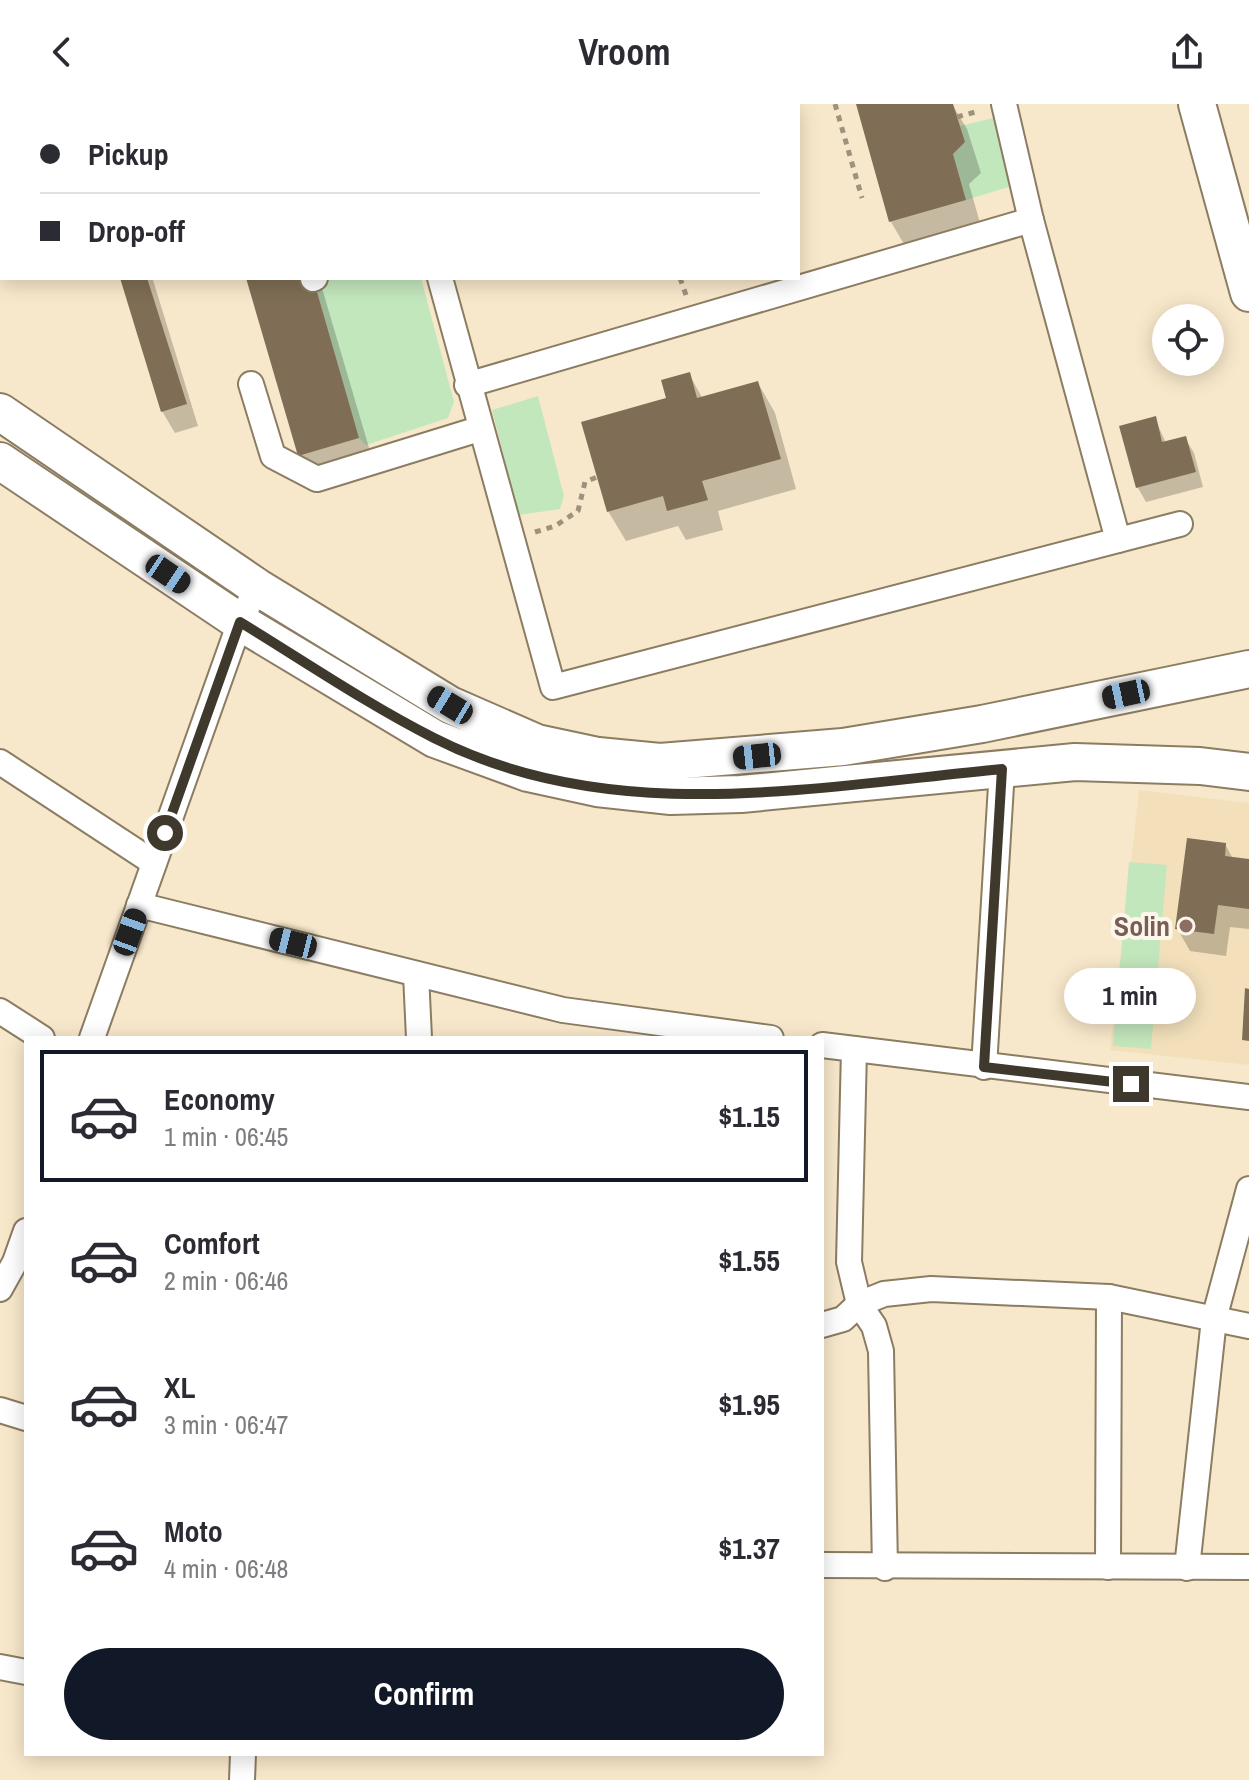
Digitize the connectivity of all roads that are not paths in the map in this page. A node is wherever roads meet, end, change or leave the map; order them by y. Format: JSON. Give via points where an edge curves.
{"nodes":[{"id":1,"x":1004,"y":104,"type":"edge"},
{"id":2,"x":1197,"y":104,"type":"edge"},
{"id":3,"x":1031,"y":220,"type":"junction"},
{"id":4,"x":441,"y":280,"type":"edge"},
{"id":5,"x":1249,"y":293,"type":"edge"},
{"id":6,"x":251,"y":384,"type":"dead end"},
{"id":7,"x":467,"y":385,"type":"junction"},
{"id":8,"x":0,"y":412,"type":"edge"},
{"id":9,"x":479,"y":429,"type":"junction"},
{"id":10,"x":0,"y":461,"type":"edge"},
{"id":11,"x":1180,"y":524,"type":"dead end"},
{"id":12,"x":1118,"y":540,"type":"junction"},
{"id":13,"x":257,"y":587,"type":"junction"},
{"id":14,"x":240,"y":622,"type":"junction"},
{"id":15,"x":1249,"y":669,"type":"edge"},
{"id":16,"x":0,"y":762,"type":"edge"},
{"id":17,"x":1002,"y":769,"type":"junction"},
{"id":18,"x":1249,"y":772,"type":"edge"},
{"id":19,"x":154,"y":863,"type":"junction"},
{"id":20,"x":139,"y":905,"type":"junction"},
{"id":21,"x":416,"y":974,"type":"junction"},
{"id":22,"x":0,"y":1011,"type":"edge"},
{"id":23,"x":39,"y":1036,"type":"edge"},
{"id":24,"x":93,"y":1036,"type":"edge"},
{"id":25,"x":419,"y":1036,"type":"edge"},
{"id":26,"x":756,"y":1036,"type":"edge"},
{"id":27,"x":824,"y":1045,"type":"edge"},
{"id":28,"x":854,"y":1049,"type":"junction"},
{"id":29,"x":984,"y":1067,"type":"junction"},
{"id":30,"x":1249,"y":1097,"type":"edge"},
{"id":31,"x":1249,"y":1189,"type":"edge"},
{"id":32,"x":24,"y":1234,"type":"edge"},
{"id":33,"x":8,"y":1257,"type":"edge"},
{"id":34,"x":0,"y":1289,"type":"edge"},
{"id":35,"x":1109,"y":1297,"type":"junction"},
{"id":36,"x":859,"y":1304,"type":"junction"},
{"id":37,"x":1214,"y":1319,"type":"junction"},
{"id":38,"x":824,"y":1324,"type":"edge"},
{"id":39,"x":1249,"y":1326,"type":"edge"},
{"id":40,"x":0,"y":1410,"type":"edge"},
{"id":41,"x":24,"y":1417,"type":"edge"},
{"id":42,"x":824,"y":1565,"type":"edge"},
{"id":43,"x":1108,"y":1567,"type":"junction"},
{"id":44,"x":1249,"y":1567,"type":"edge"},
{"id":45,"x":885,"y":1568,"type":"junction"},
{"id":46,"x":1187,"y":1568,"type":"junction"},
{"id":47,"x":0,"y":1667,"type":"edge"},
{"id":48,"x":24,"y":1672,"type":"edge"},
{"id":49,"x":243,"y":1756,"type":"edge"},
{"id":50,"x":242,"y":1780,"type":"edge"}],
"edges":[{"from":1,"to":3,"type":"street"},
{"from":2,"to":5,"type":"main road"},
{"from":3,"to":7,"type":"street"},
{"from":3,"to":12,"type":"street"},
{"from":4,"to":7,"type":"street"},
{"from":6,"to":9,"type":"street","via":[[273,456],[317,479]]},
{"from":7,"to":9,"type":"street"},
{"from":8,"to":13,"type":"main road"},
{"from":9,"to":12,"type":"street","via":[[553,687]]},
{"from":10,"to":14,"type":"main road"},
{"from":11,"to":12,"type":"street"},
{"from":13,"to":14,"type":"street"},
{"from":13,"to":15,"type":"main road","via":[[450,705],[537,743],[660,762],[843,747]]},
{"from":14,"to":17,"type":"main road","via":[[435,739],[528,773],[597,788],[671,796],[741,794]]},
{"from":14,"to":19,"type":"street"},
{"from":16,"to":19,"type":"street"},
{"from":17,"to":18,"type":"main road","via":[[1075,762]]},
{"from":17,"to":29,"type":"street"},
{"from":19,"to":20,"type":"street"},
{"from":20,"to":21,"type":"street"},
{"from":20,"to":24,"type":"street"},
{"from":21,"to":25,"type":"street"},
{"from":21,"to":26,"type":"street","via":[[563,1010]]},
{"from":22,"to":23,"type":"street"},
{"from":27,"to":28,"type":"street"},
{"from":28,"to":29,"type":"street"},
{"from":28,"to":36,"type":"street","via":[[849,1262]]},
{"from":29,"to":30,"type":"street"},
{"from":31,"to":37,"type":"street"},
{"from":32,"to":33,"type":"street"},
{"from":33,"to":34,"type":"street"},
{"from":35,"to":36,"type":"street","via":[[931,1289],[884,1294]]},
{"from":35,"to":37,"type":"street"},
{"from":35,"to":43,"type":"street"},
{"from":36,"to":38,"type":"street","via":[[843,1319]]},
{"from":36,"to":45,"type":"street","via":[[874,1326],[881,1351]]},
{"from":37,"to":39,"type":"street"},
{"from":37,"to":46,"type":"street"},
{"from":40,"to":41,"type":"street"},
{"from":42,"to":45,"type":"street"},
{"from":43,"to":45,"type":"street"},
{"from":43,"to":46,"type":"street"},
{"from":44,"to":46,"type":"street"},
{"from":47,"to":48,"type":"street"},
{"from":49,"to":50,"type":"street"}]}
